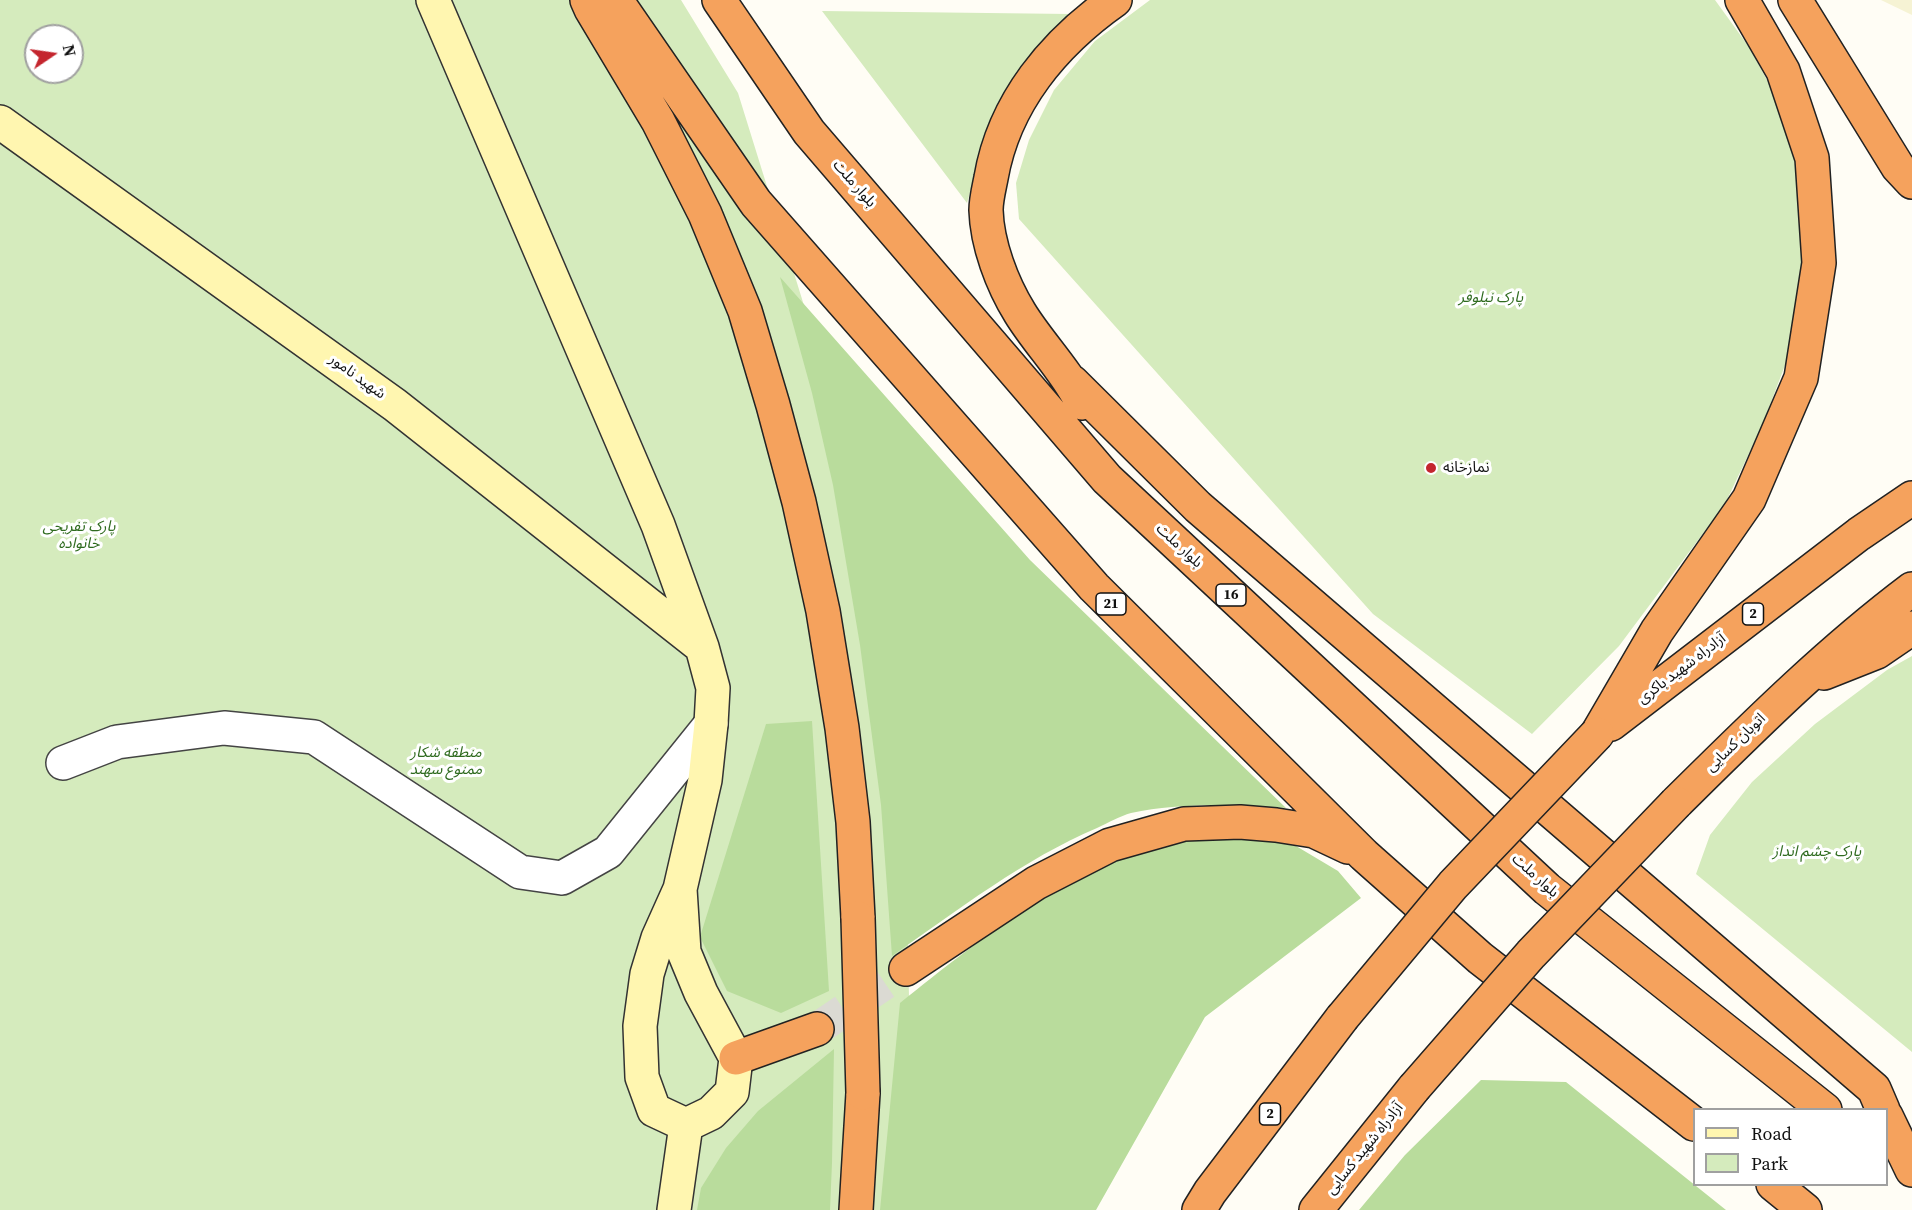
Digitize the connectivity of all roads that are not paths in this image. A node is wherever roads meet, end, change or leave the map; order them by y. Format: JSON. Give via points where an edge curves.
{"nodes":[{"id":1,"x":433,"y":0,"type":"edge"},
{"id":2,"x":587,"y":0,"type":"edge"},
{"id":3,"x":616,"y":0,"type":"edge"},
{"id":4,"x":719,"y":0,"type":"edge"},
{"id":5,"x":1116,"y":0,"type":"edge"},
{"id":6,"x":1742,"y":0,"type":"edge"},
{"id":7,"x":1795,"y":0,"type":"edge"},
{"id":8,"x":0,"y":122,"type":"edge"},
{"id":9,"x":1912,"y":182,"type":"edge"},
{"id":10,"x":1072,"y":382,"type":"junction"},
{"id":11,"x":1107,"y":479,"type":"junction"},
{"id":12,"x":1912,"y":498,"type":"edge"},
{"id":13,"x":1198,"y":507,"type":"junction"},
{"id":14,"x":1912,"y":588,"type":"edge"},
{"id":15,"x":1912,"y":628,"type":"edge"},
{"id":16,"x":702,"y":646,"type":"junction"},
{"id":17,"x":1797,"y":684,"type":"junction"},
{"id":18,"x":711,"y":724,"type":"junction"},
{"id":19,"x":1597,"y":734,"type":"junction"},
{"id":20,"x":63,"y":763,"type":"dead end"},
{"id":21,"x":1364,"y":855,"type":"junction"},
{"id":22,"x":680,"y":889,"type":"junction"},
{"id":23,"x":906,"y":969,"type":"tunnel mouth"},
{"id":24,"x":817,"y":1029,"type":"tunnel mouth"},
{"id":25,"x":736,"y":1058,"type":"junction"},
{"id":26,"x":1414,"y":1088,"type":"joint"},
{"id":27,"x":1881,"y":1105,"type":"edge"},
{"id":28,"x":1822,"y":1108,"type":"edge"},
{"id":29,"x":1888,"y":1108,"type":"edge"},
{"id":30,"x":1888,"y":1120,"type":"edge"},
{"id":31,"x":1912,"y":1120,"type":"edge"},
{"id":32,"x":1693,"y":1122,"type":"edge"},
{"id":33,"x":686,"y":1125,"type":"junction"},
{"id":34,"x":1888,"y":1159,"type":"edge"},
{"id":35,"x":1912,"y":1170,"type":"edge"},
{"id":36,"x":1912,"y":1178,"type":"edge"},
{"id":37,"x":1774,"y":1186,"type":"edge"},
{"id":38,"x":674,"y":1210,"type":"edge"},
{"id":39,"x":856,"y":1210,"type":"edge"},
{"id":40,"x":1199,"y":1210,"type":"edge"},
{"id":41,"x":1316,"y":1210,"type":"edge"},
{"id":42,"x":1805,"y":1210,"type":"edge"}],
"edges":[{"from":1,"to":16,"type":"street","via":[[658,525]]},
{"from":2,"to":39,"type":"highway","bridge":true,"via":[[664,132],[705,214],[745,311],[799,502],[824,611],[850,798],[858,918],[863,1094]]},
{"from":3,"to":21,"type":"highway","number":"21","via":[[771,221],[1094,587]]},
{"from":4,"to":11,"type":"highway","name":"بلوار ملت","number":"16","via":[[809,132]]},
{"from":5,"to":10,"type":"highway","via":[[1080,27],[1028,84],[1009,119],[994,161],[986,209],[994,257],[1020,312]]},
{"from":6,"to":19,"type":"highway","via":[[1783,71],[1812,158],[1820,263],[1801,378],[1749,499],[1658,631]]},
{"from":7,"to":9,"type":"highway","via":[[1898,167]]},
{"from":8,"to":16,"type":"street","name":"شهید نامور","via":[[395,405]]},
{"from":10,"to":11,"type":"highway","via":[[1095,429]]},
{"from":10,"to":13,"type":"highway"},
{"from":11,"to":13,"type":"highway"},
{"from":11,"to":28,"type":"highway","name":"بلوار ملت","number":"16","via":[[1547,889]]},
{"from":12,"to":19,"type":"highway","name":"آزادراه شهید باکری","number":"2"},
{"from":13,"to":27,"type":"highway"},
{"from":14,"to":17,"type":"highway"},
{"from":15,"to":17,"type":"highway","via":[[1877,652]]},
{"from":16,"to":18,"type":"street","via":[[713,688]]},
{"from":17,"to":26,"type":"highway","name":"اتوبان کسایی","bridge":true,"via":[[1676,802],[1531,954]]},
{"from":18,"to":20,"type":"street","via":[[608,852],[562,878],[520,872],[314,737],[224,728],[117,742]]},
{"from":18,"to":22,"type":"street","via":[[705,780]]},
{"from":19,"to":40,"type":"highway","number":"2","bridge":true,"via":[[1454,885],[1342,1018]]},
{"from":21,"to":23,"type":"highway","via":[[1314,831],[1240,822],[1184,824],[1110,845],[1036,883]]},
{"from":21,"to":32,"type":"highway","number":"21","via":[[1480,958]]},
{"from":22,"to":25,"type":"street","via":[[684,952],[700,993]]},
{"from":22,"to":33,"type":"street","via":[[647,974],[640,1026],[642,1077],[654,1110]]},
{"from":24,"to":25,"type":"highway"},
{"from":25,"to":33,"type":"street","via":[[732,1092],[711,1113]]},
{"from":26,"to":41,"type":"highway","name":"آزادراه شهید کسایی"},
{"from":29,"to":31,"type":"highway"},
{"from":30,"to":35,"type":"highway"},
{"from":33,"to":38,"type":"street"},
{"from":34,"to":36,"type":"highway"},
{"from":37,"to":42,"type":"highway"}]}
